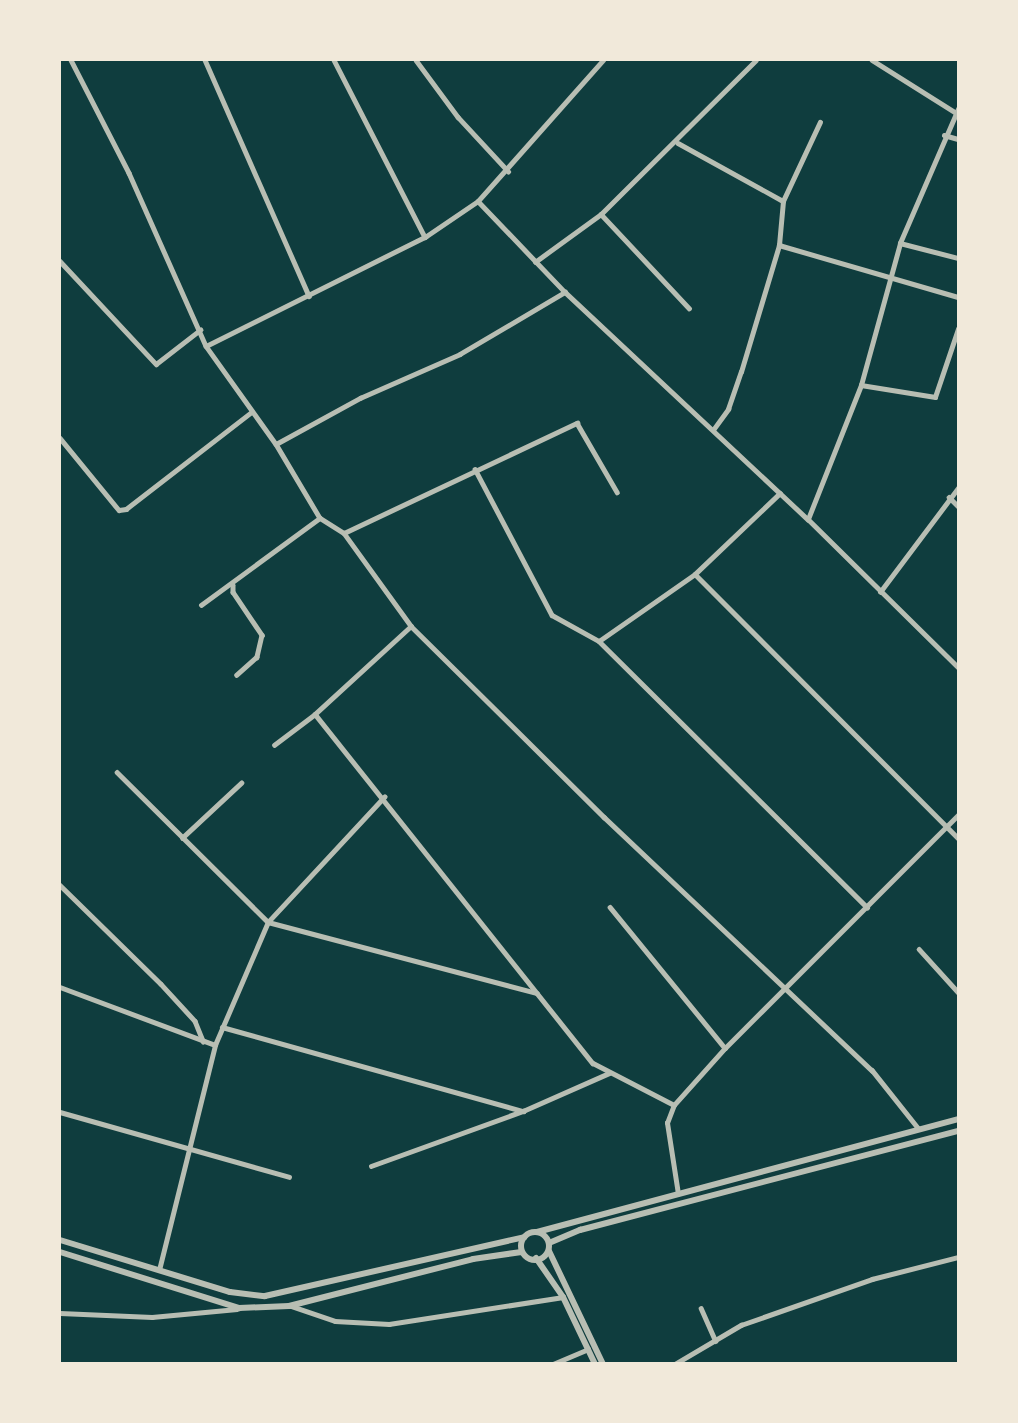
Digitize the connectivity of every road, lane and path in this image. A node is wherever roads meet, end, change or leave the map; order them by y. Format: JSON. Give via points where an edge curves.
{"nodes":[{"id":1,"x":71,"y":60,"type":"edge"},
{"id":2,"x":205,"y":60,"type":"edge"},
{"id":3,"x":334,"y":60,"type":"edge"},
{"id":4,"x":416,"y":60,"type":"edge"},
{"id":5,"x":603,"y":60,"type":"edge"},
{"id":6,"x":757,"y":60,"type":"edge"},
{"id":7,"x":872,"y":60,"type":"edge"},
{"id":8,"x":957,"y":111,"type":"edge"},
{"id":9,"x":820,"y":122,"type":"dead end"},
{"id":10,"x":944,"y":135,"type":"junction"},
{"id":11,"x":958,"y":139,"type":"edge"},
{"id":12,"x":678,"y":143,"type":"junction"},
{"id":13,"x":508,"y":171,"type":"junction"},
{"id":14,"x":478,"y":201,"type":"junction"},
{"id":15,"x":783,"y":201,"type":"junction"},
{"id":16,"x":601,"y":214,"type":"junction"},
{"id":17,"x":425,"y":237,"type":"junction"},
{"id":18,"x":900,"y":243,"type":"junction"},
{"id":19,"x":779,"y":245,"type":"junction"},
{"id":20,"x":958,"y":258,"type":"edge"},
{"id":21,"x":60,"y":261,"type":"edge"},
{"id":22,"x":535,"y":262,"type":"junction"},
{"id":23,"x":892,"y":274,"type":"junction"},
{"id":24,"x":565,"y":292,"type":"junction"},
{"id":25,"x":309,"y":296,"type":"junction"},
{"id":26,"x":958,"y":297,"type":"edge"},
{"id":27,"x":689,"y":308,"type":"dead end"},
{"id":28,"x":958,"y":329,"type":"edge"},
{"id":29,"x":200,"y":330,"type":"junction"},
{"id":30,"x":206,"y":346,"type":"junction"},
{"id":31,"x":861,"y":385,"type":"junction"},
{"id":32,"x":250,"y":413,"type":"junction"},
{"id":33,"x":713,"y":430,"type":"junction"},
{"id":34,"x":60,"y":438,"type":"edge"},
{"id":35,"x":275,"y":444,"type":"junction"},
{"id":36,"x":475,"y":469,"type":"junction"},
{"id":37,"x":958,"y":488,"type":"edge"},
{"id":38,"x":617,"y":492,"type":"dead end"},
{"id":39,"x":780,"y":494,"type":"junction"},
{"id":40,"x":949,"y":497,"type":"junction"},
{"id":41,"x":958,"y":506,"type":"edge"},
{"id":42,"x":320,"y":518,"type":"junction"},
{"id":43,"x":808,"y":519,"type":"junction"},
{"id":44,"x":344,"y":533,"type":"junction"},
{"id":45,"x":695,"y":574,"type":"junction"},
{"id":46,"x":233,"y":584,"type":"junction"},
{"id":47,"x":880,"y":592,"type":"junction"},
{"id":48,"x":201,"y":605,"type":"dead end"},
{"id":49,"x":411,"y":626,"type":"junction"},
{"id":50,"x":599,"y":641,"type":"junction"},
{"id":51,"x":958,"y":667,"type":"edge"},
{"id":52,"x":237,"y":675,"type":"dead end"},
{"id":53,"x":315,"y":715,"type":"junction"},
{"id":54,"x":274,"y":745,"type":"dead end"},
{"id":55,"x":117,"y":772,"type":"dead end"},
{"id":56,"x":241,"y":783,"type":"dead end"},
{"id":57,"x":384,"y":797,"type":"junction"},
{"id":58,"x":958,"y":815,"type":"edge"},
{"id":59,"x":947,"y":827,"type":"junction"},
{"id":60,"x":183,"y":838,"type":"junction"},
{"id":61,"x":958,"y":838,"type":"edge"},
{"id":62,"x":60,"y":885,"type":"edge"},
{"id":63,"x":610,"y":907,"type":"dead end"},
{"id":64,"x":867,"y":907,"type":"junction"},
{"id":65,"x":268,"y":922,"type":"junction"},
{"id":66,"x":919,"y":949,"type":"dead end"},
{"id":67,"x":60,"y":986,"type":"edge"},
{"id":68,"x":788,"y":988,"type":"junction"},
{"id":69,"x":958,"y":992,"type":"edge"},
{"id":70,"x":538,"y":993,"type":"junction"},
{"id":71,"x":222,"y":1027,"type":"junction"},
{"id":72,"x":204,"y":1041,"type":"junction"},
{"id":73,"x":215,"y":1045,"type":"junction"},
{"id":74,"x":725,"y":1048,"type":"junction"},
{"id":75,"x":610,"y":1072,"type":"junction"},
{"id":76,"x":674,"y":1105,"type":"junction"},
{"id":77,"x":523,"y":1111,"type":"junction"},
{"id":78,"x":60,"y":1112,"type":"edge"},
{"id":79,"x":958,"y":1119,"type":"edge"},
{"id":80,"x":920,"y":1130,"type":"junction"},
{"id":81,"x":958,"y":1131,"type":"edge"},
{"id":82,"x":188,"y":1151,"type":"junction"},
{"id":83,"x":371,"y":1166,"type":"dead end"},
{"id":84,"x":289,"y":1177,"type":"dead end"},
{"id":85,"x":678,"y":1194,"type":"junction"},
{"id":86,"x":537,"y":1232,"type":"junction"},
{"id":87,"x":524,"y":1237,"type":"junction"},
{"id":88,"x":60,"y":1240,"type":"edge"},
{"id":89,"x":549,"y":1247,"type":"junction"},
{"id":90,"x":60,"y":1252,"type":"edge"},
{"id":91,"x":521,"y":1252,"type":"junction"},
{"id":92,"x":958,"y":1257,"type":"edge"},
{"id":93,"x":536,"y":1258,"type":"junction"},
{"id":94,"x":159,"y":1270,"type":"junction"},
{"id":95,"x":563,"y":1297,"type":"junction"},
{"id":96,"x":289,"y":1306,"type":"junction"},
{"id":97,"x":239,"y":1308,"type":"junction"},
{"id":98,"x":701,"y":1308,"type":"dead end"},
{"id":99,"x":60,"y":1313,"type":"edge"},
{"id":100,"x":716,"y":1341,"type":"junction"},
{"id":101,"x":589,"y":1349,"type":"junction"},
{"id":102,"x":553,"y":1363,"type":"edge"},
{"id":103,"x":595,"y":1363,"type":"edge"},
{"id":104,"x":603,"y":1363,"type":"edge"},
{"id":105,"x":675,"y":1363,"type":"edge"}],
"edges":[{"from":1,"to":29,"type":"street"},
{"from":2,"to":25,"type":"street"},
{"from":3,"to":17,"type":"street"},
{"from":4,"to":13,"type":"street","via":[[458,117]]},
{"from":5,"to":13,"type":"street"},
{"from":6,"to":12,"type":"street"},
{"from":7,"to":8,"type":"street"},
{"from":8,"to":10,"type":"street"},
{"from":9,"to":15,"type":"street"},
{"from":10,"to":11,"type":"street"},
{"from":10,"to":18,"type":"street"},
{"from":12,"to":15,"type":"street"},
{"from":12,"to":16,"type":"street"},
{"from":13,"to":14,"type":"street"},
{"from":14,"to":17,"type":"street"},
{"from":14,"to":22,"type":"street"},
{"from":15,"to":19,"type":"street"},
{"from":16,"to":22,"type":"street"},
{"from":16,"to":27,"type":"street"},
{"from":17,"to":25,"type":"street"},
{"from":18,"to":20,"type":"street"},
{"from":18,"to":23,"type":"street"},
{"from":19,"to":23,"type":"street"},
{"from":19,"to":33,"type":"street","via":[[732,397]]},
{"from":21,"to":29,"type":"street","via":[[156,364]]},
{"from":22,"to":24,"type":"street"},
{"from":23,"to":26,"type":"street"},
{"from":23,"to":31,"type":"street"},
{"from":24,"to":33,"type":"street"},
{"from":24,"to":35,"type":"street","via":[[460,354],[360,398]]},
{"from":25,"to":30,"type":"street"},
{"from":28,"to":31,"type":"street","via":[[935,397]]},
{"from":29,"to":30,"type":"street"},
{"from":30,"to":32,"type":"street"},
{"from":31,"to":43,"type":"street"},
{"from":32,"to":34,"type":"street","via":[[119,510]]},
{"from":32,"to":35,"type":"street"},
{"from":33,"to":39,"type":"street"},
{"from":35,"to":42,"type":"street"},
{"from":36,"to":38,"type":"street","via":[[577,423]]},
{"from":36,"to":44,"type":"street"},
{"from":36,"to":50,"type":"street","via":[[552,615]]},
{"from":37,"to":40,"type":"street"},
{"from":39,"to":43,"type":"street"},
{"from":39,"to":45,"type":"street"},
{"from":40,"to":41,"type":"street"},
{"from":40,"to":47,"type":"street"},
{"from":42,"to":44,"type":"street"},
{"from":42,"to":46,"type":"street"},
{"from":43,"to":47,"type":"street"},
{"from":44,"to":49,"type":"street"},
{"from":45,"to":50,"type":"street"},
{"from":45,"to":59,"type":"street"},
{"from":46,"to":48,"type":"street"},
{"from":46,"to":52,"type":"street","via":[[233,592],[262,635],[257,657]]},
{"from":47,"to":51,"type":"street"},
{"from":49,"to":53,"type":"street"},
{"from":49,"to":68,"type":"street","via":[[614,827]]},
{"from":50,"to":64,"type":"street"},
{"from":53,"to":54,"type":"street"},
{"from":53,"to":57,"type":"street"},
{"from":55,"to":60,"type":"street"},
{"from":56,"to":60,"type":"street"},
{"from":57,"to":65,"type":"street"},
{"from":57,"to":70,"type":"street"},
{"from":58,"to":59,"type":"street"},
{"from":59,"to":61,"type":"street"},
{"from":59,"to":64,"type":"street"},
{"from":60,"to":65,"type":"street"},
{"from":62,"to":72,"type":"street","via":[[161,984],[195,1021]]},
{"from":63,"to":74,"type":"street"},
{"from":64,"to":68,"type":"street"},
{"from":65,"to":70,"type":"street"},
{"from":65,"to":71,"type":"street"},
{"from":66,"to":69,"type":"street"},
{"from":67,"to":72,"type":"street"},
{"from":68,"to":74,"type":"street"},
{"from":68,"to":80,"type":"street","via":[[872,1070]]},
{"from":70,"to":75,"type":"street","via":[[587,1055]]},
{"from":71,"to":73,"type":"street"},
{"from":71,"to":77,"type":"street"},
{"from":72,"to":73,"type":"street"},
{"from":73,"to":82,"type":"street"},
{"from":74,"to":76,"type":"street"},
{"from":75,"to":76,"type":"street"},
{"from":75,"to":77,"type":"street"},
{"from":76,"to":85,"type":"street","via":[[667,1122]]},
{"from":77,"to":83,"type":"street"},
{"from":78,"to":82,"type":"street"},
{"from":79,"to":80,"type":"street"},
{"from":80,"to":85,"type":"street"},
{"from":81,"to":89,"type":"street","via":[[580,1230]]},
{"from":82,"to":84,"type":"street"},
{"from":82,"to":94,"type":"street"},
{"from":85,"to":86,"type":"street"},
{"from":86,"to":87,"type":"street"},
{"from":86,"to":89,"type":"street"},
{"from":87,"to":91,"type":"street"},
{"from":87,"to":94,"type":"street","via":[[265,1296],[230,1292]]},
{"from":88,"to":94,"type":"street"},
{"from":89,"to":93,"type":"street","via":[[540,1260]]},
{"from":89,"to":104,"type":"street"},
{"from":90,"to":97,"type":"street"},
{"from":91,"to":93,"type":"street","via":[[527,1259]]},
{"from":91,"to":96,"type":"street","via":[[473,1259]]},
{"from":92,"to":100,"type":"street","via":[[846,1288],[741,1325]]},
{"from":93,"to":95,"type":"street"},
{"from":95,"to":96,"type":"street","via":[[389,1324],[335,1321]]},
{"from":95,"to":101,"type":"street"},
{"from":96,"to":97,"type":"street"},
{"from":97,"to":99,"type":"street","via":[[152,1317]]},
{"from":98,"to":100,"type":"street"},
{"from":100,"to":105,"type":"street"},
{"from":101,"to":102,"type":"street"},
{"from":101,"to":103,"type":"street"}]}
